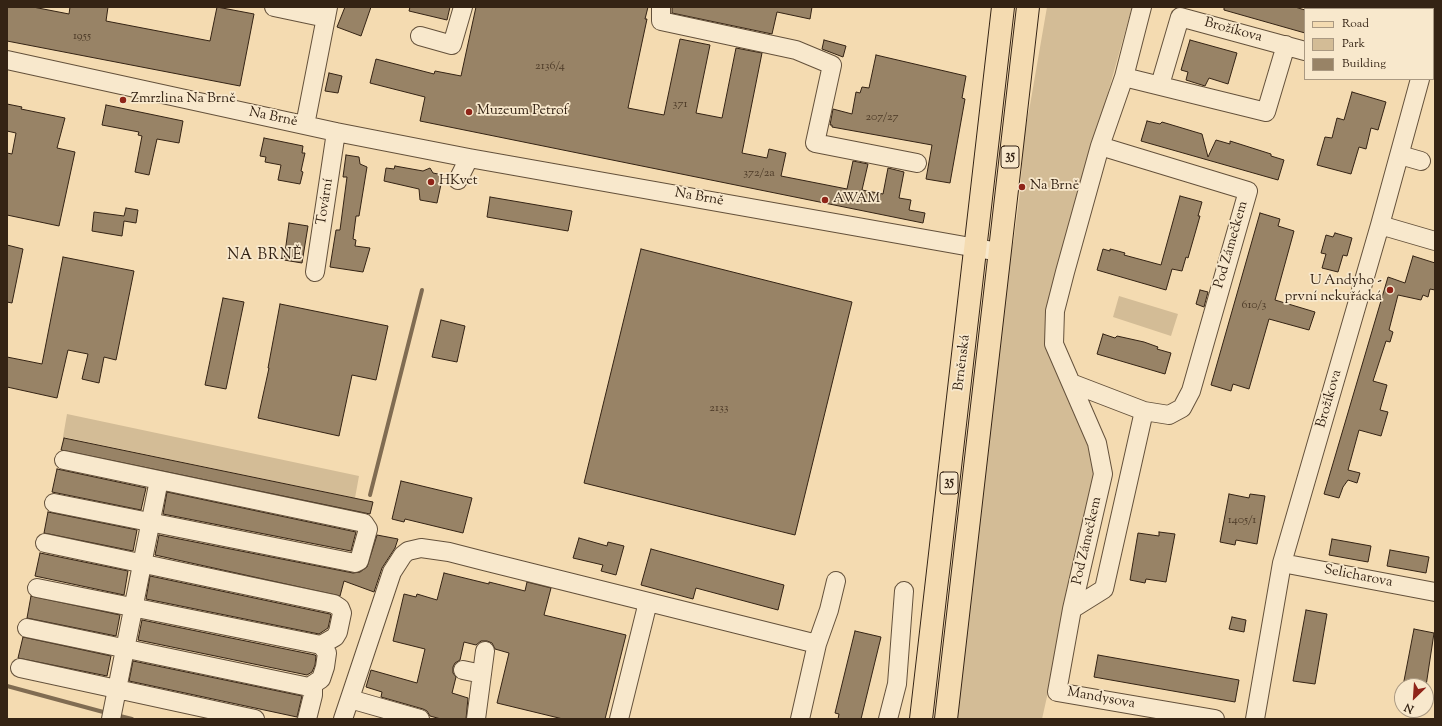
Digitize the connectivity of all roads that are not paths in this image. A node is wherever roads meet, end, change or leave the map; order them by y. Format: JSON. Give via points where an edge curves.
{"nodes":[{"id":1,"x":274,"y":7,"type":"edge"},
{"id":2,"x":463,"y":7,"type":"edge"},
{"id":3,"x":661,"y":7,"type":"edge"},
{"id":4,"x":1003,"y":7,"type":"edge"},
{"id":5,"x":1028,"y":7,"type":"edge"},
{"id":6,"x":1142,"y":7,"type":"edge"},
{"id":7,"x":327,"y":12,"type":"edge"},
{"id":8,"x":420,"y":36,"type":"dead end"},
{"id":9,"x":1286,"y":45,"type":"junction"},
{"id":10,"x":1304,"y":51,"type":"edge"},
{"id":11,"x":7,"y":60,"type":"edge"},
{"id":12,"x":1124,"y":76,"type":"junction"},
{"id":13,"x":1415,"y":80,"type":"edge"},
{"id":14,"x":1160,"y":86,"type":"junction"},
{"id":15,"x":305,"y":125,"type":"junction"},
{"id":16,"x":336,"y":132,"type":"junction"},
{"id":17,"x":1100,"y":146,"type":"junction"},
{"id":18,"x":1400,"y":155,"type":"junction"},
{"id":19,"x":469,"y":158,"type":"junction"},
{"id":20,"x":1421,"y":161,"type":"dead end"},
{"id":21,"x":917,"y":163,"type":"dead end"},
{"id":22,"x":458,"y":180,"type":"dead end"},
{"id":23,"x":1380,"y":225,"type":"junction"},
{"id":24,"x":1435,"y":241,"type":"edge"},
{"id":25,"x":976,"y":247,"type":"junction"},
{"id":26,"x":999,"y":252,"type":"junction"},
{"id":27,"x":315,"y":272,"type":"dead end"},
{"id":28,"x":1071,"y":383,"type":"junction"},
{"id":29,"x":1144,"y":411,"type":"junction"},
{"id":30,"x":64,"y":460,"type":"dead end"},
{"id":31,"x":159,"y":480,"type":"junction"},
{"id":32,"x":54,"y":503,"type":"dead end"},
{"id":33,"x":150,"y":522,"type":"junction"},
{"id":34,"x":45,"y":543,"type":"dead end"},
{"id":35,"x":142,"y":563,"type":"junction"},
{"id":36,"x":1282,"y":563,"type":"junction"},
{"id":37,"x":836,"y":581,"type":"dead end"},
{"id":38,"x":37,"y":588,"type":"dead end"},
{"id":39,"x":904,"y":591,"type":"dead end"},
{"id":40,"x":1435,"y":592,"type":"edge"},
{"id":41,"x":648,"y":602,"type":"junction"},
{"id":42,"x":133,"y":607,"type":"junction"},
{"id":43,"x":1072,"y":609,"type":"junction"},
{"id":44,"x":27,"y":628,"type":"dead end"},
{"id":45,"x":817,"y":644,"type":"junction"},
{"id":46,"x":321,"y":645,"type":"junction"},
{"id":47,"x":125,"y":649,"type":"junction"},
{"id":48,"x":485,"y":651,"type":"dead end"},
{"id":49,"x":20,"y":668,"type":"dead end"},
{"id":50,"x":463,"y":670,"type":"dead end"},
{"id":51,"x":482,"y":674,"type":"junction"},
{"id":52,"x":313,"y":686,"type":"junction"},
{"id":53,"x":1057,"y":692,"type":"joint"},
{"id":54,"x":350,"y":699,"type":"junction"},
{"id":55,"x":114,"y":704,"type":"edge"},
{"id":56,"x":255,"y":719,"type":"edge"},
{"id":57,"x":307,"y":719,"type":"edge"},
{"id":58,"x":343,"y":719,"type":"edge"},
{"id":59,"x":420,"y":719,"type":"edge"},
{"id":60,"x":476,"y":719,"type":"edge"},
{"id":61,"x":619,"y":719,"type":"edge"},
{"id":62,"x":800,"y":719,"type":"edge"},
{"id":63,"x":888,"y":719,"type":"edge"},
{"id":64,"x":921,"y":719,"type":"edge"},
{"id":65,"x":946,"y":719,"type":"edge"},
{"id":66,"x":1215,"y":719,"type":"edge"},
{"id":67,"x":1255,"y":719,"type":"edge"}],
"edges":[{"from":1,"to":7,"type":"street"},
{"from":2,"to":8,"type":"street","via":[[452,45]]},
{"from":3,"to":21,"type":"street","via":[[661,22],[796,50],[832,65],[815,143]]},
{"from":4,"to":25,"type":"main road","name":"Brněnská","number":"35"},
{"from":5,"to":26,"type":"main road","name":"Brněnská","number":"35"},
{"from":6,"to":12,"type":"street","name":"Pod Zámečkem"},
{"from":7,"to":15,"type":"street"},
{"from":9,"to":10,"type":"street","name":"Brožíkova"},
{"from":9,"to":14,"type":"street","via":[[1266,112]]},
{"from":9,"to":14,"type":"street","name":"Brožíkova","via":[[1180,17]]},
{"from":11,"to":15,"type":"street","name":"Na Brně"},
{"from":12,"to":14,"type":"street"},
{"from":12,"to":17,"type":"street","name":"Pod Zámečkem"},
{"from":13,"to":18,"type":"street","name":"Brožíkova"},
{"from":15,"to":16,"type":"street","name":"Na Brně"},
{"from":16,"to":19,"type":"street","name":"Na Brně"},
{"from":16,"to":27,"type":"street","name":"Tovární"},
{"from":17,"to":28,"type":"street","name":"Pod Zámečkem","via":[[1055,311],[1054,344]]},
{"from":17,"to":29,"type":"street","name":"Pod Zámečkem","via":[[1248,191],[1191,391],[1182,408],[1168,415]]},
{"from":18,"to":20,"type":"street"},
{"from":18,"to":23,"type":"street","name":"Brožíkova"},
{"from":19,"to":22,"type":"street"},
{"from":19,"to":25,"type":"street","name":"Na Brně"},
{"from":23,"to":24,"type":"street"},
{"from":23,"to":36,"type":"street","name":"Brožíkova"},
{"from":25,"to":26,"type":"street","name":"Na Brně"},
{"from":25,"to":64,"type":"main road","name":"Brněnská","number":"35"},
{"from":26,"to":65,"type":"main road","name":"Brněnská","number":"35"},
{"from":28,"to":29,"type":"street","name":"Pod Zámečkem"},
{"from":28,"to":43,"type":"street","name":"Pod Zámečkem","via":[[1097,444],[1103,474]]},
{"from":29,"to":43,"type":"street","name":"Pod Zámečkem","via":[[1104,589]]},
{"from":30,"to":31,"type":"street"},
{"from":31,"to":33,"type":"street"},
{"from":31,"to":33,"type":"street","via":[[364,523],[368,529],[359,561],[355,563]]},
{"from":32,"to":33,"type":"street"},
{"from":33,"to":35,"type":"street"},
{"from":34,"to":35,"type":"street"},
{"from":35,"to":42,"type":"street"},
{"from":35,"to":46,"type":"street","via":[[334,604],[342,613],[338,632],[335,637]]},
{"from":36,"to":40,"type":"street","name":"Selicharova"},
{"from":36,"to":67,"type":"street","name":"Brožíkova"},
{"from":37,"to":45,"type":"street"},
{"from":38,"to":42,"type":"street"},
{"from":39,"to":63,"type":"street","via":[[896,684]]},
{"from":41,"to":45,"type":"street"},
{"from":41,"to":54,"type":"street","via":[[448,552],[421,548],[408,551],[392,572]]},
{"from":41,"to":61,"type":"street"},
{"from":42,"to":46,"type":"street"},
{"from":42,"to":47,"type":"street"},
{"from":43,"to":53,"type":"street","name":"Pod Zámečkem"},
{"from":44,"to":47,"type":"street"},
{"from":45,"to":62,"type":"street"},
{"from":46,"to":52,"type":"street","via":[[327,653],[325,667],[321,679]]},
{"from":47,"to":52,"type":"street"},
{"from":47,"to":55,"type":"street"},
{"from":48,"to":51,"type":"street"},
{"from":49,"to":55,"type":"street"},
{"from":50,"to":51,"type":"street"},
{"from":51,"to":60,"type":"street"},
{"from":52,"to":57,"type":"street"},
{"from":53,"to":66,"type":"street","name":"Mandysova"},
{"from":54,"to":58,"type":"street"},
{"from":54,"to":59,"type":"street"},
{"from":55,"to":56,"type":"street"}]}
